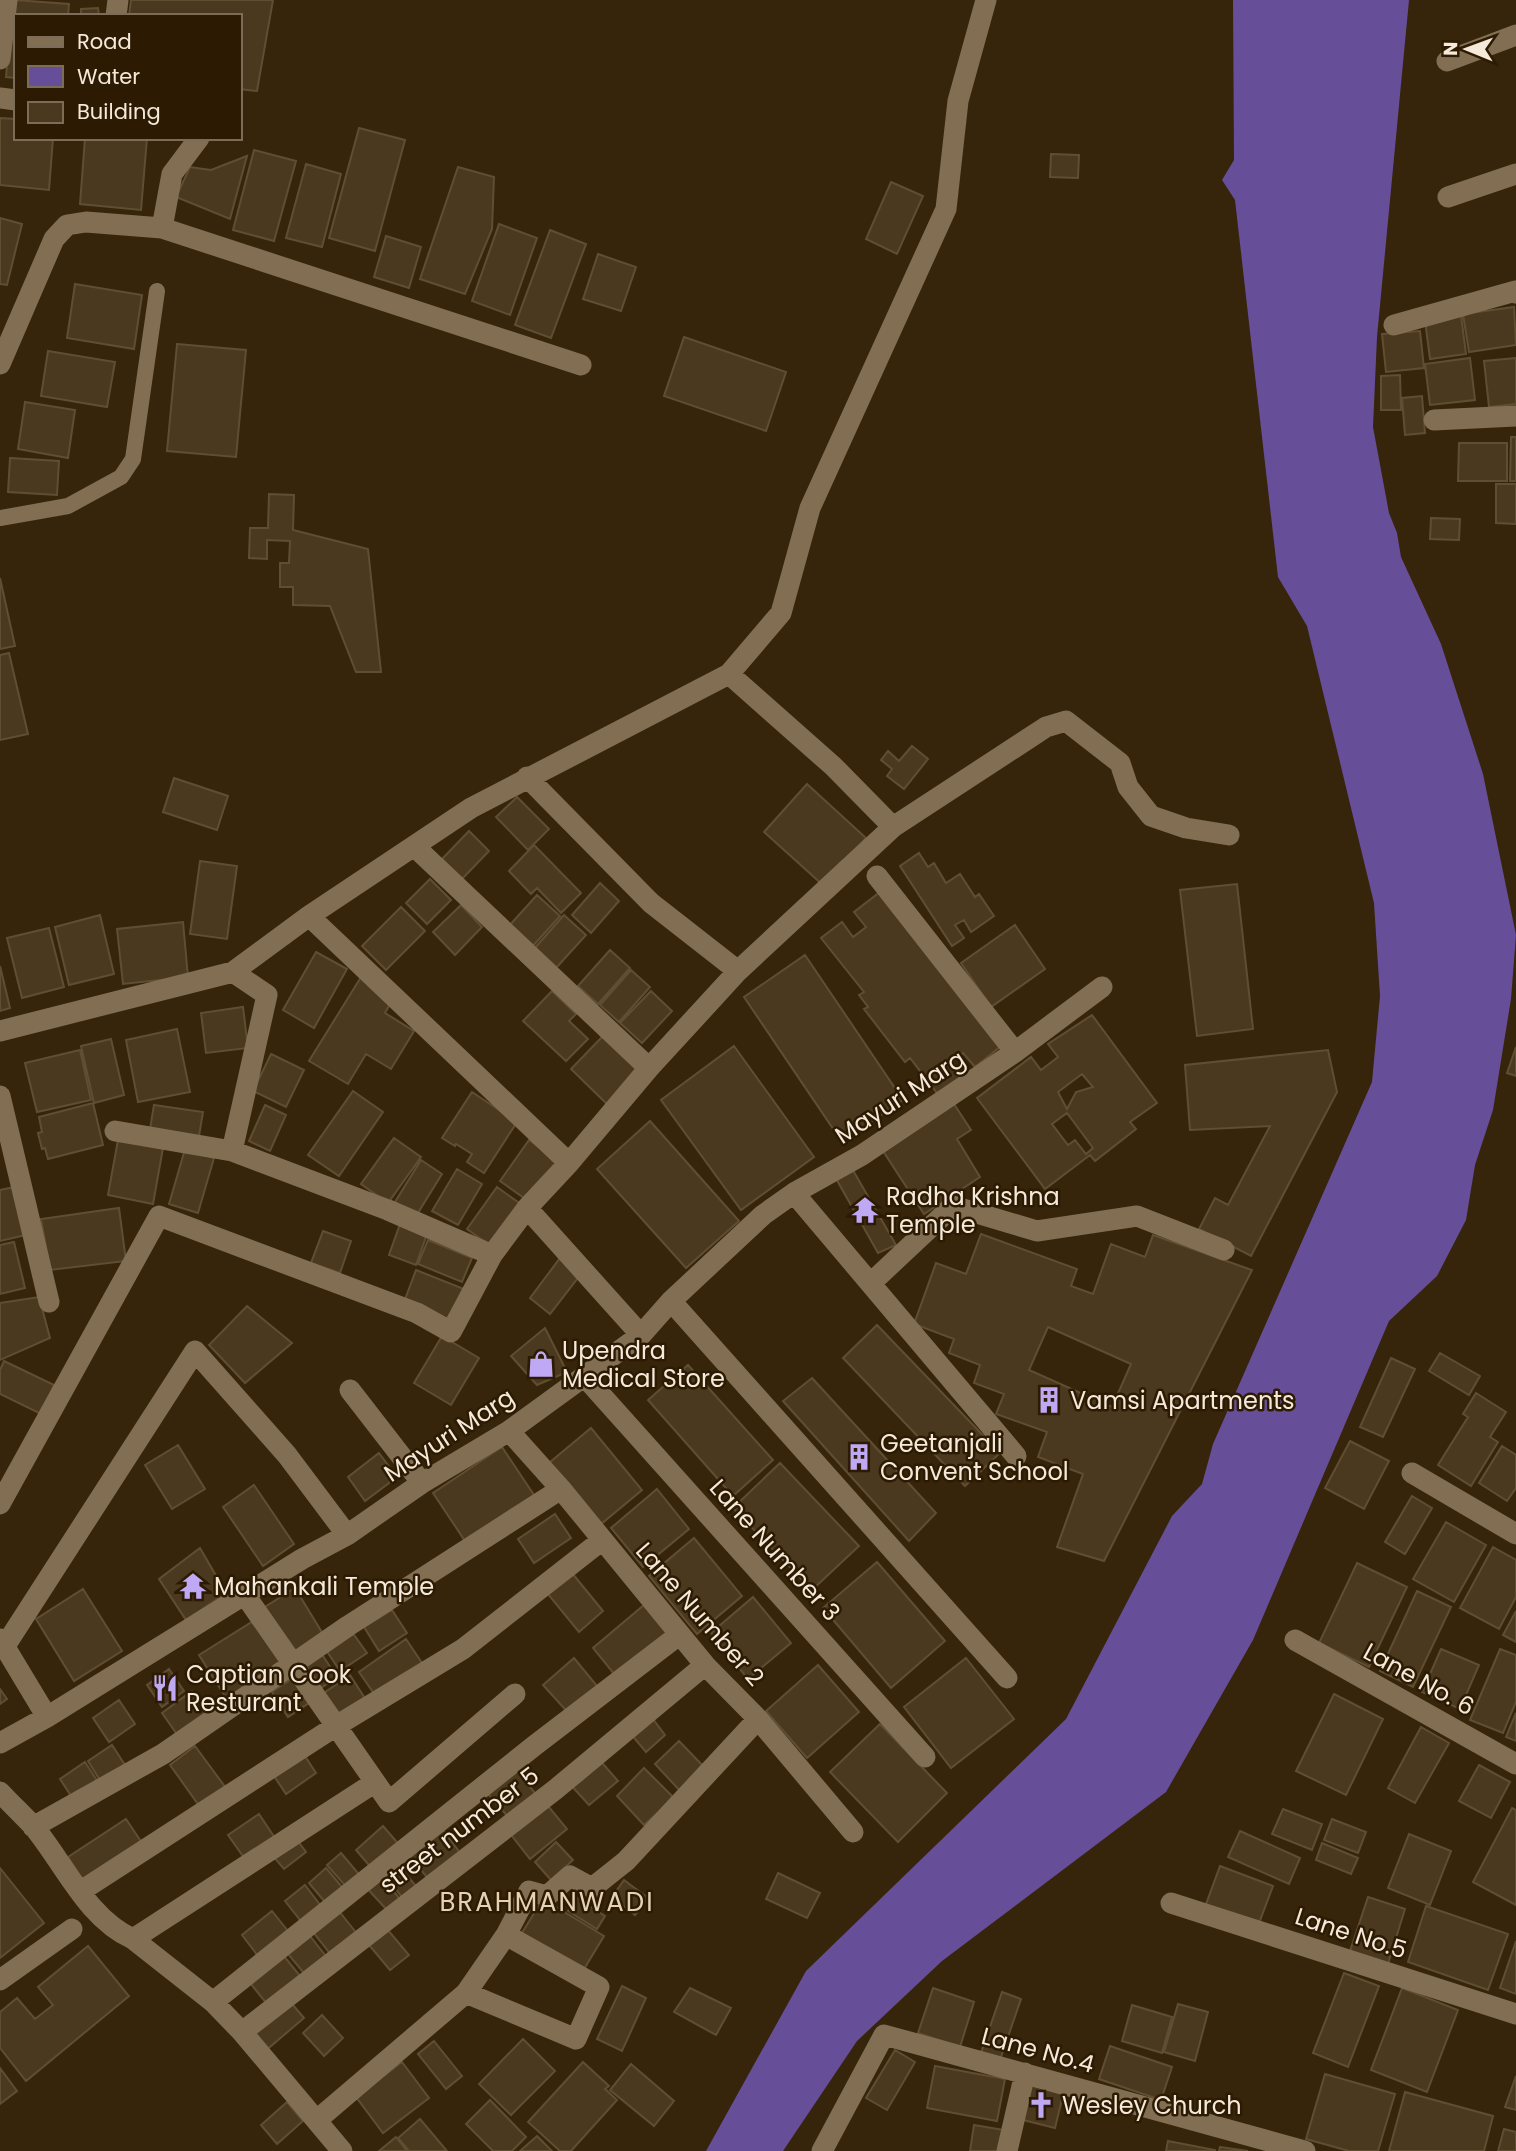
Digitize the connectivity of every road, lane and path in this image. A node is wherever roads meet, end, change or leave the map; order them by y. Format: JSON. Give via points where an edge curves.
{"nodes":[{"id":1,"x":7,"y":0,"type":"edge"},
{"id":2,"x":986,"y":0,"type":"edge"},
{"id":3,"x":1516,"y":35,"type":"edge"},
{"id":4,"x":0,"y":59,"type":"edge"},
{"id":5,"x":1447,"y":61,"type":"dead end"},
{"id":6,"x":198,"y":140,"type":"edge"},
{"id":7,"x":1516,"y":174,"type":"edge"},
{"id":8,"x":1448,"y":198,"type":"dead end"},
{"id":9,"x":162,"y":228,"type":"junction"},
{"id":10,"x":157,"y":291,"type":"dead end"},
{"id":11,"x":1516,"y":291,"type":"edge"},
{"id":12,"x":1394,"y":325,"type":"dead end"},
{"id":13,"x":0,"y":364,"type":"edge"},
{"id":14,"x":581,"y":365,"type":"dead end"},
{"id":15,"x":1516,"y":416,"type":"edge"},
{"id":16,"x":1434,"y":420,"type":"dead end"},
{"id":17,"x":0,"y":518,"type":"edge"},
{"id":18,"x":729,"y":674,"type":"junction"},
{"id":19,"x":527,"y":777,"type":"junction"},
{"id":20,"x":893,"y":827,"type":"junction"},
{"id":21,"x":1229,"y":835,"type":"dead end"},
{"id":22,"x":415,"y":847,"type":"junction"},
{"id":23,"x":877,"y":876,"type":"dead end"},
{"id":24,"x":309,"y":916,"type":"junction"},
{"id":25,"x":738,"y":971,"type":"junction"},
{"id":26,"x":233,"y":972,"type":"junction"},
{"id":27,"x":1102,"y":987,"type":"dead end"},
{"id":28,"x":0,"y":1031,"type":"edge"},
{"id":29,"x":1015,"y":1052,"type":"junction"},
{"id":30,"x":649,"y":1068,"type":"junction"},
{"id":31,"x":0,"y":1096,"type":"edge"},
{"id":32,"x":115,"y":1131,"type":"dead end"},
{"id":33,"x":232,"y":1151,"type":"junction"},
{"id":34,"x":569,"y":1163,"type":"junction"},
{"id":35,"x":794,"y":1193,"type":"junction"},
{"id":36,"x":527,"y":1208,"type":"junction"},
{"id":37,"x":1224,"y":1250,"type":"dead end"},
{"id":38,"x":492,"y":1255,"type":"junction"},
{"id":39,"x":871,"y":1283,"type":"junction"},
{"id":40,"x":671,"y":1301,"type":"junction"},
{"id":41,"x":49,"y":1302,"type":"dead end"},
{"id":42,"x":641,"y":1335,"type":"junction"},
{"id":43,"x":585,"y":1377,"type":"junction"},
{"id":44,"x":350,"y":1390,"type":"dead end"},
{"id":45,"x":509,"y":1431,"type":"junction"},
{"id":46,"x":1016,"y":1456,"type":"dead end"},
{"id":47,"x":1412,"y":1473,"type":"dead end"},
{"id":48,"x":422,"y":1483,"type":"junction"},
{"id":49,"x":561,"y":1489,"type":"junction"},
{"id":50,"x":0,"y":1504,"type":"edge"},
{"id":51,"x":1516,"y":1534,"type":"edge"},
{"id":52,"x":346,"y":1535,"type":"junction"},
{"id":53,"x":601,"y":1541,"type":"junction"},
{"id":54,"x":245,"y":1595,"type":"junction"},
{"id":55,"x":680,"y":1635,"type":"junction"},
{"id":56,"x":1295,"y":1640,"type":"dead end"},
{"id":57,"x":2,"y":1643,"type":"edge"},
{"id":58,"x":294,"y":1665,"type":"junction"},
{"id":59,"x":705,"y":1665,"type":"junction"},
{"id":60,"x":1007,"y":1678,"type":"dead end"},
{"id":61,"x":515,"y":1695,"type":"dead end"},
{"id":62,"x":47,"y":1717,"type":"junction"},
{"id":63,"x":758,"y":1719,"type":"junction"},
{"id":64,"x":336,"y":1726,"type":"junction"},
{"id":65,"x":0,"y":1743,"type":"edge"},
{"id":66,"x":925,"y":1757,"type":"dead end"},
{"id":67,"x":1516,"y":1763,"type":"edge"},
{"id":68,"x":374,"y":1783,"type":"junction"},
{"id":69,"x":0,"y":1792,"type":"edge"},
{"id":70,"x":33,"y":1827,"type":"junction"},
{"id":71,"x":853,"y":1832,"type":"dead end"},
{"id":72,"x":81,"y":1891,"type":"junction"},
{"id":73,"x":1171,"y":1903,"type":"dead end"},
{"id":74,"x":72,"y":1929,"type":"dead end"},
{"id":75,"x":506,"y":1935,"type":"junction"},
{"id":76,"x":133,"y":1939,"type":"junction"},
{"id":77,"x":0,"y":1980,"type":"edge"},
{"id":78,"x":466,"y":1993,"type":"junction"},
{"id":79,"x":214,"y":2002,"type":"junction"},
{"id":80,"x":1516,"y":2014,"type":"edge"},
{"id":81,"x":242,"y":2032,"type":"junction"},
{"id":82,"x":1025,"y":2073,"type":"junction"},
{"id":83,"x":317,"y":2120,"type":"junction"},
{"id":84,"x":342,"y":2151,"type":"edge"},
{"id":85,"x":822,"y":2151,"type":"edge"},
{"id":86,"x":1007,"y":2151,"type":"edge"},
{"id":87,"x":1305,"y":2151,"type":"edge"}],
"edges":[{"from":1,"to":4,"type":"street"},
{"from":2,"to":18,"type":"street","via":[[958,101],[946,209],[810,509],[781,613]]},
{"from":3,"to":5,"type":"street"},
{"from":6,"to":9,"type":"street","via":[[173,174]]},
{"from":7,"to":8,"type":"street"},
{"from":9,"to":13,"type":"street","via":[[86,222],[67,225],[54,239]]},
{"from":9,"to":14,"type":"street"},
{"from":10,"to":17,"type":"lane","via":[[133,459],[121,477],[68,506]]},
{"from":11,"to":12,"type":"street"},
{"from":15,"to":16,"type":"street"},
{"from":18,"to":19,"type":"street"},
{"from":18,"to":20,"type":"street","via":[[833,766]]},
{"from":19,"to":22,"type":"street"},
{"from":19,"to":25,"type":"street","via":[[651,903]]},
{"from":20,"to":21,"type":"street","via":[[1046,727],[1066,721],[1120,764],[1129,787],[1151,816]]},
{"from":20,"to":25,"type":"street"},
{"from":22,"to":24,"type":"street"},
{"from":22,"to":30,"type":"street"},
{"from":23,"to":29,"type":"street"},
{"from":24,"to":26,"type":"street"},
{"from":24,"to":34,"type":"street"},
{"from":25,"to":30,"type":"street"},
{"from":26,"to":28,"type":"street"},
{"from":26,"to":33,"type":"street","via":[[267,995]]},
{"from":27,"to":29,"type":"street","name":"Mayuri Marg"},
{"from":29,"to":35,"type":"street","name":"Mayuri Marg","via":[[863,1155]]},
{"from":30,"to":34,"type":"street"},
{"from":31,"to":41,"type":"street"},
{"from":32,"to":33,"type":"street"},
{"from":33,"to":38,"type":"street"},
{"from":34,"to":36,"type":"street"},
{"from":35,"to":39,"type":"street"},
{"from":35,"to":40,"type":"street","name":"Mayuri Marg","via":[[763,1215]]},
{"from":36,"to":38,"type":"street"},
{"from":36,"to":42,"type":"street"},
{"from":37,"to":39,"type":"street","via":[[1137,1216],[1037,1231],[953,1206]]},
{"from":38,"to":50,"type":"street","via":[[450,1332],[417,1313],[159,1216]]},
{"from":39,"to":46,"type":"street"},
{"from":40,"to":42,"type":"street","name":"Mayuri Marg"},
{"from":40,"to":60,"type":"street"},
{"from":42,"to":43,"type":"street","name":"Mayuri Marg"},
{"from":43,"to":45,"type":"street","name":"Mayuri Marg"},
{"from":43,"to":66,"type":"street","name":"Lane Number 3"},
{"from":44,"to":48,"type":"street"},
{"from":45,"to":48,"type":"street","name":"Mayuri Marg"},
{"from":45,"to":49,"type":"street","name":"Lane Number 2"},
{"from":47,"to":51,"type":"street"},
{"from":48,"to":52,"type":"street","name":"Mayuri Marg"},
{"from":49,"to":53,"type":"street","name":"Lane Number 2"},
{"from":49,"to":58,"type":"street"},
{"from":52,"to":54,"type":"street","name":"Mayuri Marg"},
{"from":52,"to":57,"type":"street","via":[[288,1455],[195,1351]]},
{"from":53,"to":55,"type":"street","name":"Lane Number 2"},
{"from":53,"to":64,"type":"street","via":[[463,1649]]},
{"from":54,"to":58,"type":"street"},
{"from":54,"to":62,"type":"street","name":"Mayuri Marg"},
{"from":55,"to":59,"type":"street","name":"Lane Number 2"},
{"from":55,"to":79,"type":"street"},
{"from":56,"to":67,"type":"street","name":"Lane No. 6"},
{"from":57,"to":62,"type":"street"},
{"from":58,"to":64,"type":"street"},
{"from":58,"to":70,"type":"street","via":[[163,1754]]},
{"from":59,"to":63,"type":"street","name":"Lane Number 2"},
{"from":59,"to":81,"type":"street","name":"street number 5","via":[[556,1789]]},
{"from":61,"to":68,"type":"street","via":[[389,1802]]},
{"from":62,"to":65,"type":"street","name":"Mayuri Marg"},
{"from":63,"to":71,"type":"street","name":"Lane Number 2"},
{"from":63,"to":75,"type":"street","via":[[626,1861],[592,1888],[570,1876],[547,1896],[529,1891]]},
{"from":64,"to":68,"type":"street"},
{"from":64,"to":72,"type":"street"},
{"from":68,"to":76,"type":"street"},
{"from":69,"to":70,"type":"street"},
{"from":70,"to":72,"type":"street"},
{"from":72,"to":76,"type":"street","via":[[99,1916]]},
{"from":73,"to":80,"type":"street","name":"Lane No.5"},
{"from":74,"to":77,"type":"street"},
{"from":75,"to":78,"type":"street"},
{"from":75,"to":78,"type":"street","via":[[599,1987],[576,2039]]},
{"from":76,"to":79,"type":"street"},
{"from":78,"to":83,"type":"street"},
{"from":79,"to":81,"type":"street"},
{"from":81,"to":83,"type":"street"},
{"from":82,"to":85,"type":"street","name":"Lane No.4","via":[[884,2035]]},
{"from":82,"to":86,"type":"street"},
{"from":82,"to":87,"type":"street","name":"Lane No.4"},
{"from":83,"to":84,"type":"street"}]}
